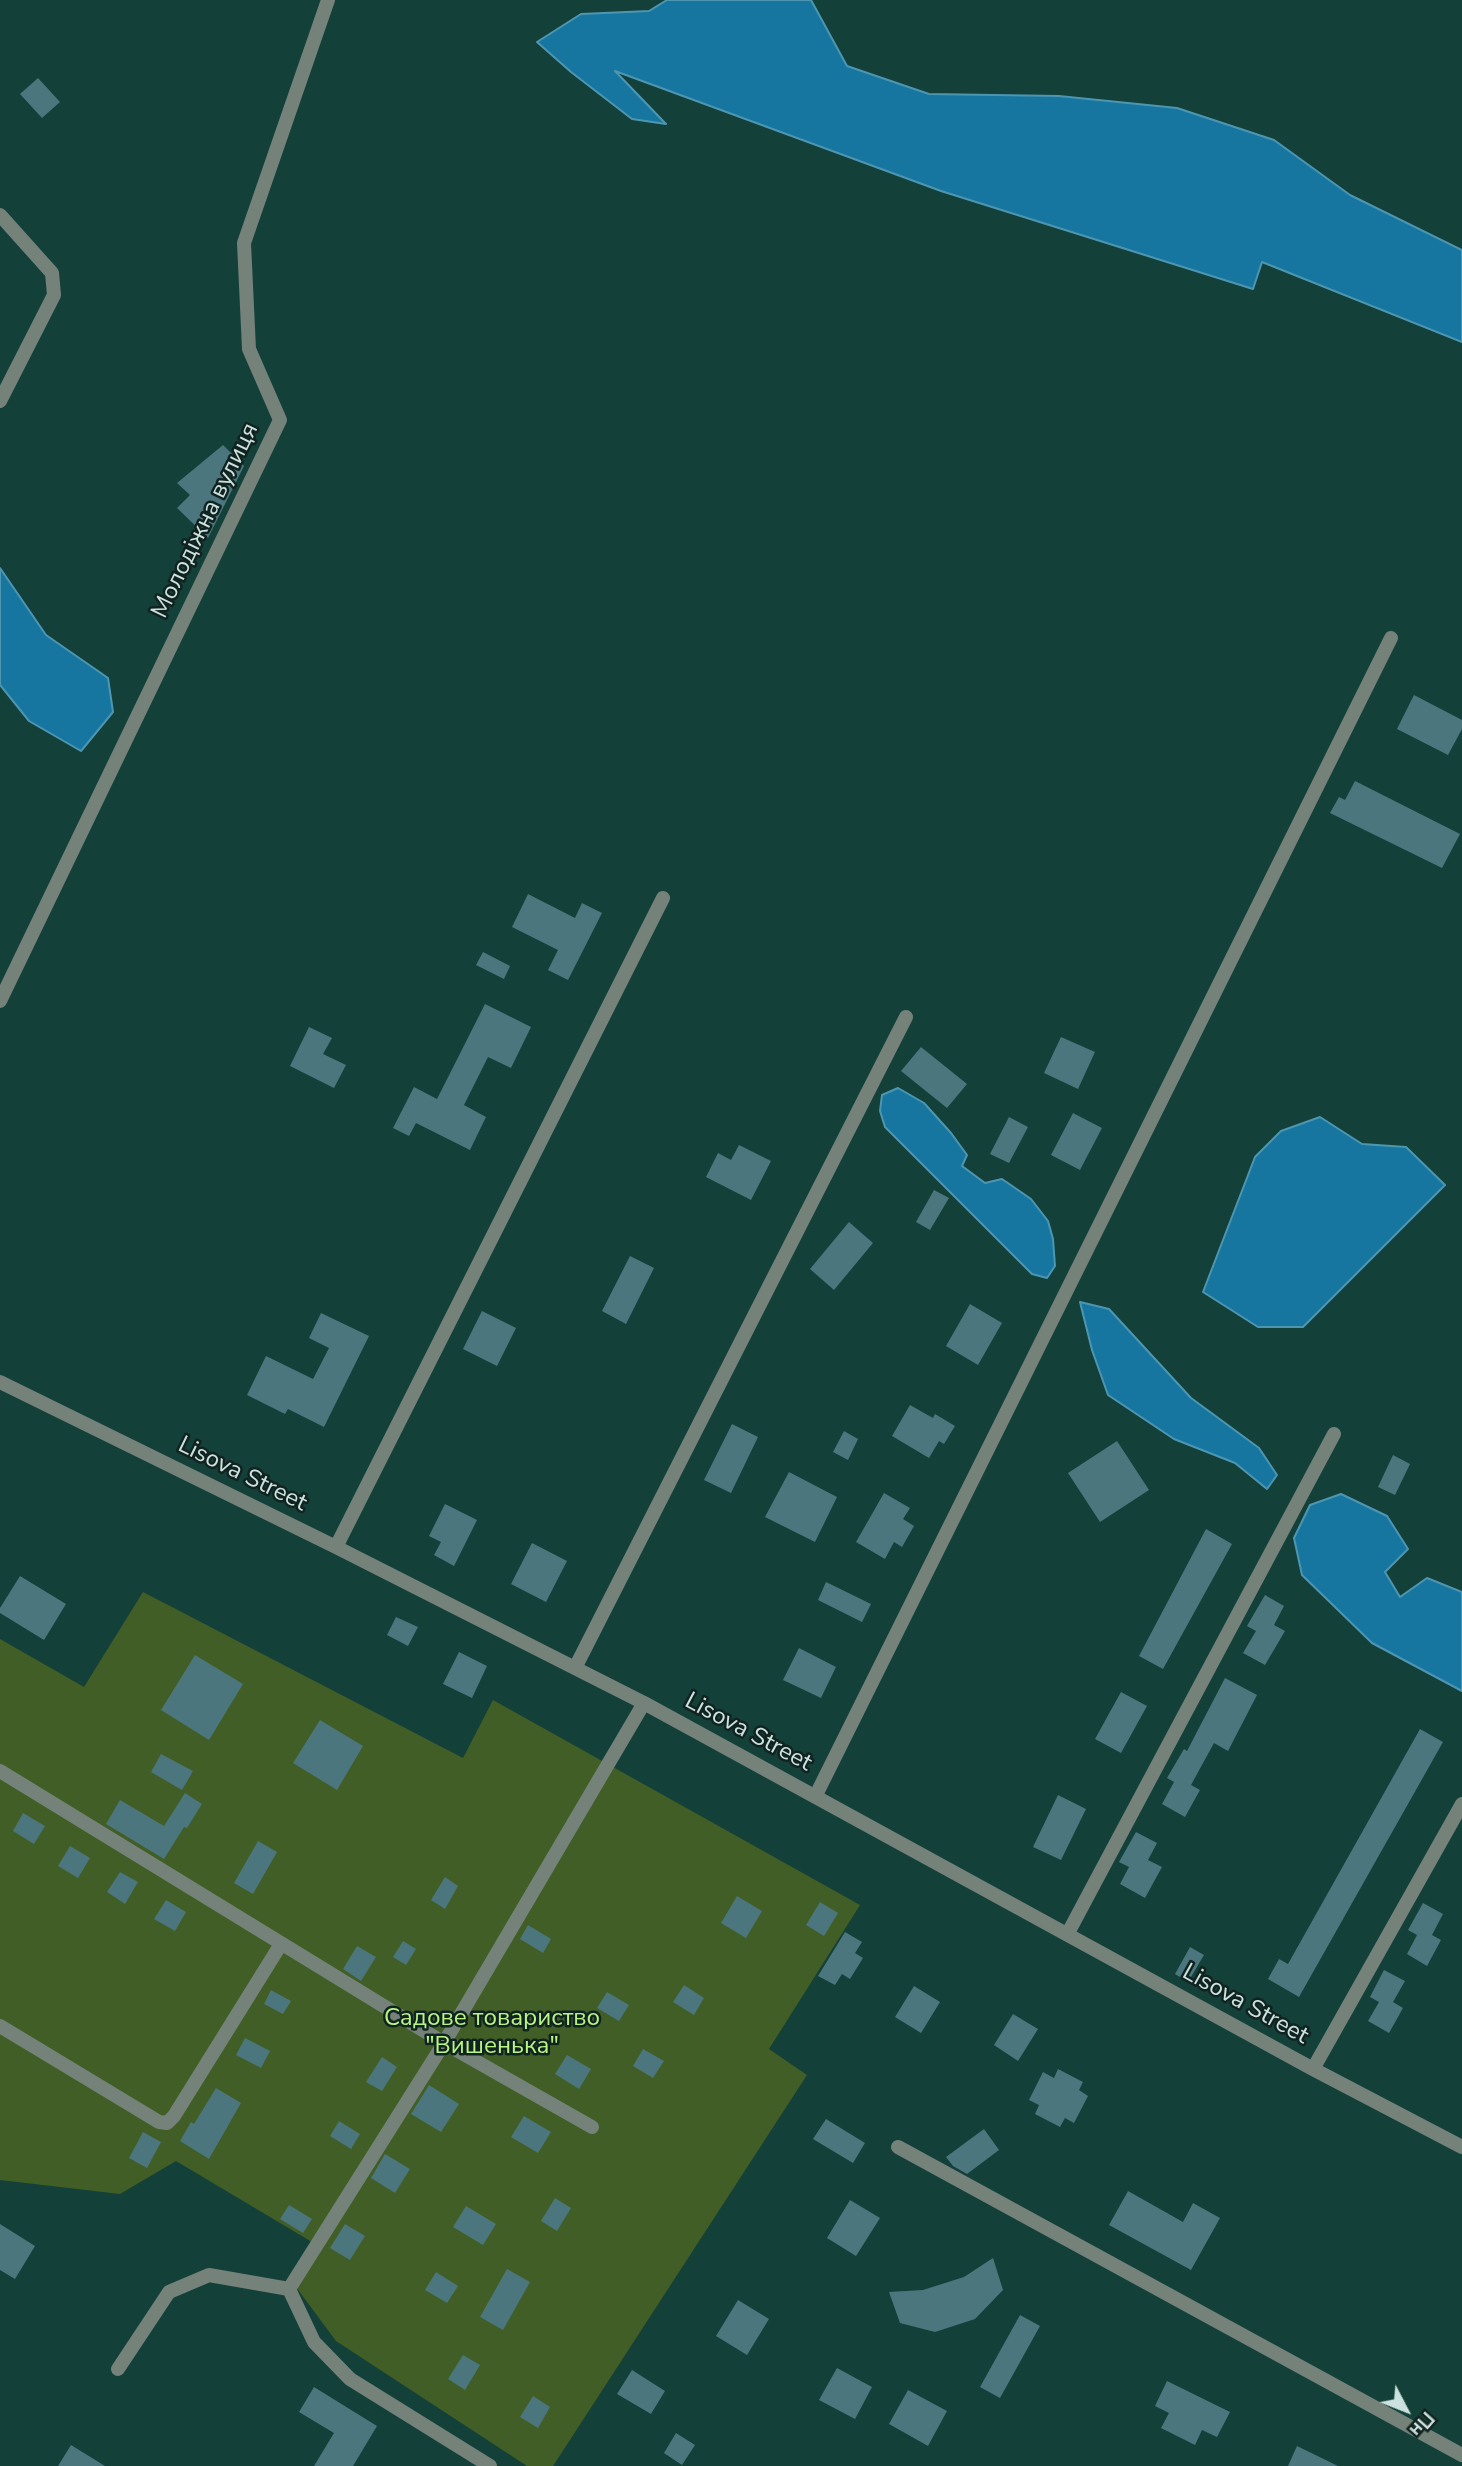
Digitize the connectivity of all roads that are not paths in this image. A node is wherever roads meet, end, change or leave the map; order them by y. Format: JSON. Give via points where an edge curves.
{"nodes":[{"id":1,"x":328,"y":0,"type":"edge"},
{"id":2,"x":0,"y":215,"type":"edge"},
{"id":3,"x":0,"y":401,"type":"edge"},
{"id":4,"x":1391,"y":638,"type":"dead end"},
{"id":5,"x":663,"y":898,"type":"dead end"},
{"id":6,"x":0,"y":1001,"type":"edge"},
{"id":7,"x":906,"y":1017,"type":"dead end"},
{"id":8,"x":0,"y":1382,"type":"edge"},
{"id":9,"x":1334,"y":1434,"type":"dead end"},
{"id":10,"x":336,"y":1547,"type":"junction"},
{"id":11,"x":575,"y":1668,"type":"junction"},
{"id":12,"x":644,"y":1703,"type":"junction"},
{"id":13,"x":0,"y":1771,"type":"edge"},
{"id":14,"x":816,"y":1795,"type":"junction"},
{"id":15,"x":1462,"y":1804,"type":"edge"},
{"id":16,"x":1068,"y":1933,"type":"junction"},
{"id":17,"x":281,"y":1944,"type":"junction"},
{"id":18,"x":0,"y":2026,"type":"edge"},
{"id":19,"x":444,"y":2043,"type":"junction"},
{"id":20,"x":1313,"y":2069,"type":"junction"},
{"id":21,"x":592,"y":2127,"type":"dead end"},
{"id":22,"x":898,"y":2147,"type":"dead end"},
{"id":23,"x":1462,"y":2147,"type":"edge"},
{"id":24,"x":289,"y":2289,"type":"junction"},
{"id":25,"x":118,"y":2369,"type":"dead end"},
{"id":26,"x":1462,"y":2455,"type":"edge"},
{"id":27,"x":489,"y":2466,"type":"edge"}],
"edges":[{"from":1,"to":6,"type":"street","name":"Молодіжна вулиця","via":[[244,243],[249,349],[280,420]]},
{"from":2,"to":3,"type":"street","via":[[52,273],[54,295]]},
{"from":4,"to":14,"type":"street"},
{"from":5,"to":10,"type":"street"},
{"from":7,"to":11,"type":"street"},
{"from":8,"to":10,"type":"street","name":"Lisova Street"},
{"from":9,"to":16,"type":"street"},
{"from":10,"to":11,"type":"street","name":"Lisova Street"},
{"from":11,"to":12,"type":"street","name":"Lisova Street"},
{"from":12,"to":14,"type":"street","name":"Lisova Street"},
{"from":12,"to":19,"type":"street"},
{"from":13,"to":17,"type":"street"},
{"from":14,"to":16,"type":"street","name":"Lisova Street"},
{"from":15,"to":20,"type":"street"},
{"from":16,"to":20,"type":"street","name":"Lisova Street"},
{"from":17,"to":18,"type":"street","via":[[167,2123]]},
{"from":17,"to":19,"type":"street"},
{"from":19,"to":21,"type":"street"},
{"from":19,"to":24,"type":"street"},
{"from":20,"to":23,"type":"street","name":"Lisova Street"},
{"from":22,"to":26,"type":"street"},
{"from":24,"to":25,"type":"street","via":[[209,2275],[169,2292]]},
{"from":24,"to":27,"type":"street","via":[[314,2342],[350,2379]]}]}
